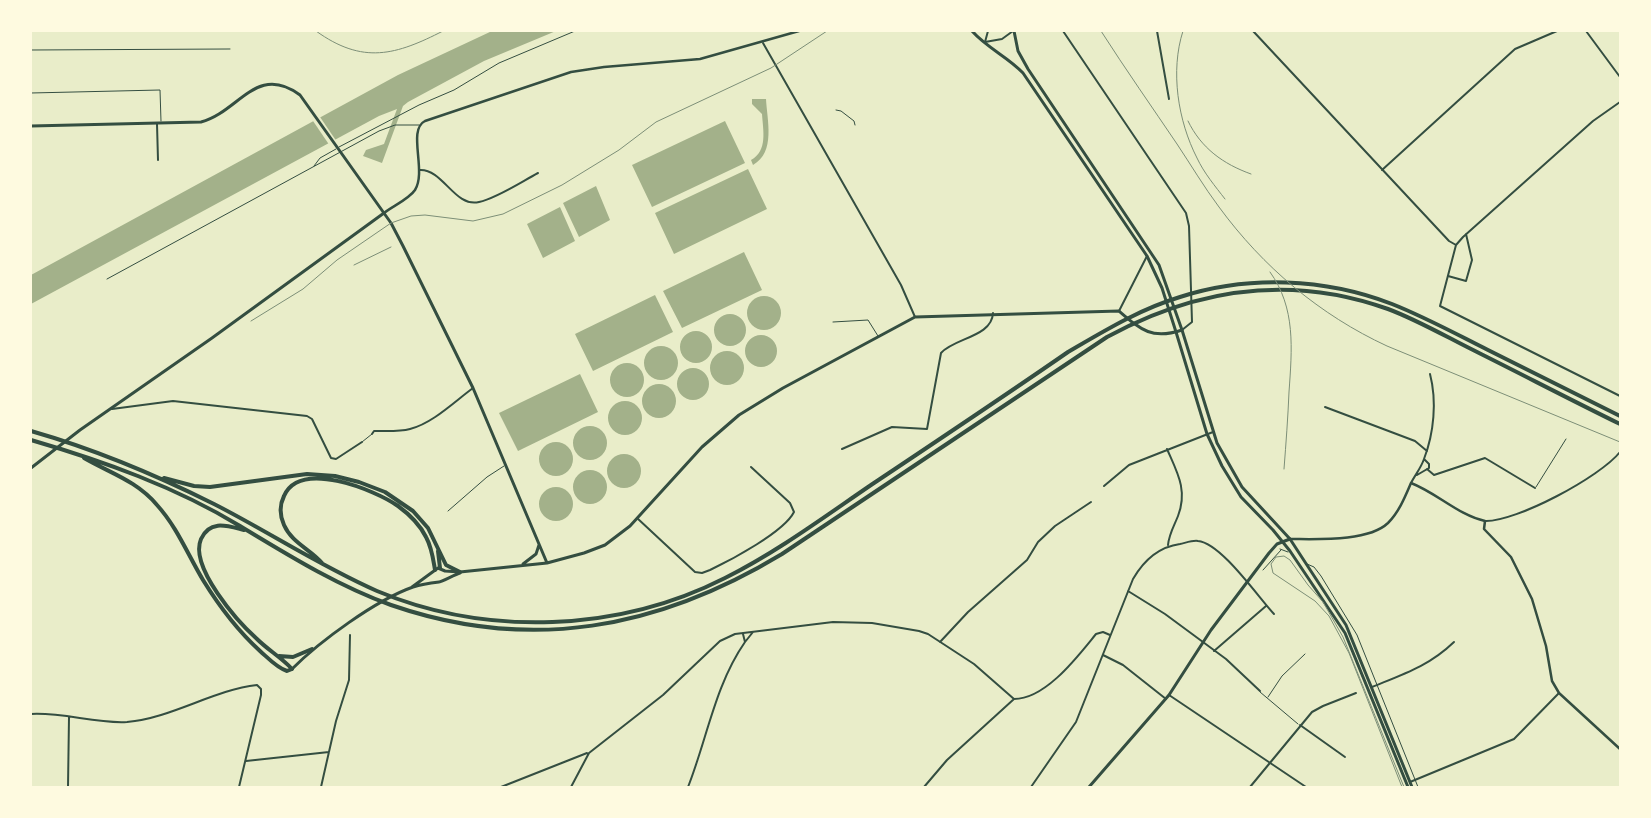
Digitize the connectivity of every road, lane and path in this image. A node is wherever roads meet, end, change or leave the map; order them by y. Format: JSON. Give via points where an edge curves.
{"nodes":[{"id":1,"x":575,"y":31,"type":"edge"},
{"id":2,"x":799,"y":31,"type":"edge"},
{"id":3,"x":972,"y":31,"type":"edge"},
{"id":4,"x":988,"y":31,"type":"edge"},
{"id":5,"x":1014,"y":31,"type":"edge"},
{"id":6,"x":1063,"y":31,"type":"edge"},
{"id":7,"x":1156,"y":31,"type":"edge"},
{"id":8,"x":1253,"y":31,"type":"edge"},
{"id":9,"x":1557,"y":31,"type":"edge"},
{"id":10,"x":1586,"y":31,"type":"edge"},
{"id":11,"x":984,"y":42,"type":"junction"},
{"id":12,"x":763,"y":43,"type":"junction"},
{"id":13,"x":230,"y":49,"type":"dead end"},
{"id":14,"x":31,"y":50,"type":"edge"},
{"id":15,"x":1620,"y":77,"type":"edge"},
{"id":16,"x":31,"y":93,"type":"edge"},
{"id":17,"x":1169,"y":99,"type":"dead end"},
{"id":18,"x":1620,"y":102,"type":"edge"},
{"id":19,"x":836,"y":110,"type":"dead end"},
{"id":20,"x":159,"y":124,"type":"junction"},
{"id":21,"x":419,"y":125,"type":"junction"},
{"id":22,"x":855,"y":125,"type":"dead end"},
{"id":23,"x":31,"y":126,"type":"edge"},
{"id":24,"x":358,"y":137,"type":"junction"},
{"id":25,"x":362,"y":140,"type":"junction"},
{"id":26,"x":158,"y":160,"type":"dead end"},
{"id":27,"x":314,"y":167,"type":"junction"},
{"id":28,"x":420,"y":170,"type":"junction"},
{"id":29,"x":1382,"y":170,"type":"junction"},
{"id":30,"x":538,"y":173,"type":"dead end"},
{"id":31,"x":384,"y":212,"type":"junction"},
{"id":32,"x":1466,"y":234,"type":"junction"},
{"id":33,"x":1456,"y":245,"type":"junction"},
{"id":34,"x":1147,"y":256,"type":"junction"},
{"id":35,"x":1448,"y":276,"type":"junction"},
{"id":36,"x":108,"y":279,"type":"dead end"},
{"id":37,"x":1119,"y":311,"type":"junction"},
{"id":38,"x":993,"y":313,"type":"junction"},
{"id":39,"x":916,"y":316,"type":"junction"},
{"id":40,"x":833,"y":322,"type":"dead end"},
{"id":41,"x":1182,"y":330,"type":"junction"},
{"id":42,"x":1176,"y":332,"type":"junction"},
{"id":43,"x":878,"y":336,"type":"junction"},
{"id":44,"x":1430,"y":374,"type":"dead end"},
{"id":45,"x":473,"y":388,"type":"junction"},
{"id":46,"x":1620,"y":396,"type":"edge"},
{"id":47,"x":111,"y":407,"type":"junction"},
{"id":48,"x":1325,"y":407,"type":"dead end"},
{"id":49,"x":1620,"y":416,"type":"edge"},
{"id":50,"x":1620,"y":424,"type":"edge"},
{"id":51,"x":31,"y":432,"type":"edge"},
{"id":52,"x":1213,"y":432,"type":"junction"},
{"id":53,"x":372,"y":434,"type":"joint"},
{"id":54,"x":1207,"y":434,"type":"junction"},
{"id":55,"x":1566,"y":439,"type":"dead end"},
{"id":56,"x":31,"y":440,"type":"edge"},
{"id":57,"x":362,"y":442,"type":"joint"},
{"id":58,"x":842,"y":449,"type":"dead end"},
{"id":59,"x":1167,"y":449,"type":"junction"},
{"id":60,"x":1427,"y":451,"type":"junction"},
{"id":61,"x":1620,"y":452,"type":"edge"},
{"id":62,"x":82,"y":456,"type":"junction"},
{"id":63,"x":1424,"y":459,"type":"junction"},
{"id":64,"x":505,"y":466,"type":"junction"},
{"id":65,"x":751,"y":467,"type":"dead end"},
{"id":66,"x":31,"y":468,"type":"edge"},
{"id":67,"x":1427,"y":469,"type":"junction"},
{"id":68,"x":150,"y":474,"type":"junction"},
{"id":69,"x":1416,"y":475,"type":"junction"},
{"id":70,"x":1411,"y":483,"type":"junction"},
{"id":71,"x":1104,"y":486,"type":"dead end"},
{"id":72,"x":1535,"y":488,"type":"joint"},
{"id":73,"x":1091,"y":502,"type":"dead end"},
{"id":74,"x":448,"y":511,"type":"dead end"},
{"id":75,"x":637,"y":518,"type":"junction"},
{"id":76,"x":1485,"y":521,"type":"junction"},
{"id":77,"x":246,"y":530,"type":"junction"},
{"id":78,"x":1290,"y":539,"type":"junction"},
{"id":79,"x":1282,"y":542,"type":"junction"},
{"id":80,"x":539,"y":544,"type":"junction"},
{"id":81,"x":1168,"y":545,"type":"junction"},
{"id":82,"x":438,"y":547,"type":"junction"},
{"id":83,"x":1288,"y":552,"type":"dead end"},
{"id":84,"x":547,"y":563,"type":"junction"},
{"id":85,"x":1306,"y":563,"type":"junction"},
{"id":86,"x":323,"y":565,"type":"junction"},
{"id":87,"x":521,"y":566,"type":"junction"},
{"id":88,"x":440,"y":568,"type":"junction"},
{"id":89,"x":434,"y":570,"type":"junction"},
{"id":90,"x":1263,"y":570,"type":"dead end"},
{"id":91,"x":445,"y":572,"type":"junction"},
{"id":92,"x":460,"y":572,"type":"junction"},
{"id":93,"x":432,"y":575,"type":"junction"},
{"id":94,"x":445,"y":578,"type":"junction"},
{"id":95,"x":1248,"y":581,"type":"junction"},
{"id":96,"x":435,"y":582,"type":"junction"},
{"id":97,"x":412,"y":587,"type":"junction"},
{"id":98,"x":1128,"y":591,"type":"junction"},
{"id":99,"x":1266,"y":606,"type":"junction"},
{"id":100,"x":1274,"y":614,"type":"dead end"},
{"id":101,"x":753,"y":632,"type":"junction"},
{"id":102,"x":742,"y":633,"type":"junction"},
{"id":103,"x":350,"y":635,"type":"dead end"},
{"id":104,"x":1110,"y":635,"type":"junction"},
{"id":105,"x":745,"y":642,"type":"junction"},
{"id":106,"x":940,"y":642,"type":"junction"},
{"id":107,"x":1454,"y":642,"type":"dead end"},
{"id":108,"x":1203,"y":643,"type":"junction"},
{"id":109,"x":312,"y":649,"type":"junction"},
{"id":110,"x":1214,"y":651,"type":"junction"},
{"id":111,"x":1305,"y":654,"type":"dead end"},
{"id":112,"x":276,"y":655,"type":"junction"},
{"id":113,"x":1103,"y":655,"type":"junction"},
{"id":114,"x":292,"y":669,"type":"junction"},
{"id":115,"x":1377,"y":685,"type":"junction"},
{"id":116,"x":1372,"y":686,"type":"junction"},
{"id":117,"x":1260,"y":691,"type":"joint"},
{"id":118,"x":1356,"y":693,"type":"dead end"},
{"id":119,"x":1559,"y":693,"type":"junction"},
{"id":120,"x":1168,"y":697,"type":"junction"},
{"id":121,"x":1268,"y":698,"type":"junction"},
{"id":122,"x":1014,"y":699,"type":"junction"},
{"id":123,"x":31,"y":714,"type":"edge"},
{"id":124,"x":69,"y":717,"type":"junction"},
{"id":125,"x":1299,"y":724,"type":"junction"},
{"id":126,"x":1620,"y":749,"type":"edge"},
{"id":127,"x":329,"y":752,"type":"junction"},
{"id":128,"x":589,"y":753,"type":"junction"},
{"id":129,"x":1344,"y":757,"type":"dead end"},
{"id":130,"x":246,"y":761,"type":"junction"},
{"id":131,"x":1269,"y":763,"type":"junction"},
{"id":132,"x":1415,"y":780,"type":"junction"},
{"id":133,"x":1410,"y":782,"type":"junction"},
{"id":134,"x":68,"y":787,"type":"edge"},
{"id":135,"x":239,"y":787,"type":"edge"},
{"id":136,"x":321,"y":787,"type":"edge"},
{"id":137,"x":501,"y":787,"type":"edge"},
{"id":138,"x":571,"y":787,"type":"edge"},
{"id":139,"x":688,"y":787,"type":"edge"},
{"id":140,"x":924,"y":787,"type":"edge"},
{"id":141,"x":1031,"y":787,"type":"edge"},
{"id":142,"x":1089,"y":787,"type":"edge"},
{"id":143,"x":1250,"y":787,"type":"edge"},
{"id":144,"x":1306,"y":787,"type":"edge"},
{"id":145,"x":1408,"y":787,"type":"edge"},
{"id":146,"x":1412,"y":787,"type":"edge"},
{"id":147,"x":1418,"y":787,"type":"edge"}],
"edges":[{"from":1,"to":24,"type":"street","via":[[499,63],[454,90]]},
{"from":2,"to":12,"type":"street"},
{"from":3,"to":11,"type":"main road"},
{"from":4,"to":11,"type":"street"},
{"from":5,"to":11,"type":"street","via":[[1002,39]]},
{"from":5,"to":41,"type":"main road","via":[[1018,51],[1028,69],[1152,254]]},
{"from":6,"to":41,"type":"street","via":[[1188,218],[1192,322]]},
{"from":7,"to":17,"type":"street"},
{"from":8,"to":29,"type":"street"},
{"from":9,"to":29,"type":"street","via":[[1515,49]]},
{"from":10,"to":15,"type":"street"},
{"from":11,"to":34,"type":"main road","via":[[1024,73]]},
{"from":12,"to":21,"type":"street","via":[[700,60],[571,72],[425,120]]},
{"from":12,"to":39,"type":"street"},
{"from":13,"to":14,"type":"street"},
{"from":16,"to":20,"type":"street","via":[[160,90]]},
{"from":18,"to":32,"type":"street","via":[[1593,121]]},
{"from":19,"to":22,"type":"street","via":[[854,121]]},
{"from":20,"to":23,"type":"main road"},
{"from":20,"to":26,"type":"street"},
{"from":20,"to":31,"type":"main road","via":[[210,120],[225,112],[245,93],[260,86],[284,86],[305,101]]},
{"from":21,"to":25,"type":"street","via":[[389,127]]},
{"from":21,"to":28,"type":"street"},
{"from":24,"to":25,"type":"street"},
{"from":24,"to":27,"type":"street","via":[[327,154]]},
{"from":25,"to":27,"type":"street"},
{"from":27,"to":36,"type":"street"},
{"from":28,"to":30,"type":"street","via":[[431,171],[470,202],[481,201]]},
{"from":28,"to":31,"type":"street","via":[[413,193]]},
{"from":29,"to":33,"type":"street"},
{"from":31,"to":45,"type":"main road"},
{"from":31,"to":47,"type":"main road"},
{"from":32,"to":33,"type":"street"},
{"from":32,"to":35,"type":"street","via":[[1472,260],[1466,281]]},
{"from":33,"to":35,"type":"street"},
{"from":34,"to":37,"type":"street"},
{"from":34,"to":42,"type":"main road","via":[[1162,288]]},
{"from":35,"to":46,"type":"street","via":[[1440,306]]},
{"from":37,"to":38,"type":"main road"},
{"from":37,"to":42,"type":"main road","via":[[1146,332],[1157,335]]},
{"from":38,"to":39,"type":"main road"},
{"from":38,"to":58,"type":"street","via":[[986,328],[950,345],[941,353],[927,429],[892,426]]},
{"from":39,"to":43,"type":"main road"},
{"from":40,"to":43,"type":"street","via":[[868,320]]},
{"from":41,"to":42,"type":"main road"},
{"from":41,"to":52,"type":"main road"},
{"from":42,"to":54,"type":"main road"},
{"from":43,"to":75,"type":"main road","via":[[739,415],[702,448]]},
{"from":44,"to":60,"type":"street","via":[[1434,402]]},
{"from":45,"to":53,"type":"street","via":[[418,426],[401,431],[374,431]]},
{"from":45,"to":64,"type":"main road"},
{"from":47,"to":57,"type":"street","via":[[116,410],[163,400],[307,416],[312,419],[331,458],[336,459]]},
{"from":47,"to":66,"type":"main road"},
{"from":48,"to":60,"type":"street","via":[[1414,441]]},
{"from":49,"to":86,"type":"highway","via":[[1391,303],[1346,290],[1288,282],[1233,285],[1171,300],[1127,318],[1068,352],[750,565],[698,591],[667,602],[588,619],[554,622],[497,620],[419,605],[379,592]]},
{"from":50,"to":77,"type":"highway","via":[[1416,321],[1360,301],[1288,289],[1234,292],[1208,296],[1155,313],[1107,337],[753,571],[700,598],[639,617],[558,628],[474,625],[410,610],[371,596],[318,571]]},
{"from":51,"to":68,"type":"highway"},
{"from":52,"to":54,"type":"street"},
{"from":52,"to":78,"type":"main road","via":[[1242,487]]},
{"from":53,"to":57,"type":"street"},
{"from":54,"to":59,"type":"street"},
{"from":54,"to":79,"type":"main road","via":[[1241,497]]},
{"from":55,"to":72,"type":"street"},
{"from":56,"to":62,"type":"highway"},
{"from":59,"to":71,"type":"street","via":[[1129,465]]},
{"from":59,"to":81,"type":"street","via":[[1181,478],[1183,493]]},
{"from":60,"to":63,"type":"street"},
{"from":61,"to":76,"type":"street","via":[[1608,466],[1588,479],[1512,516]]},
{"from":62,"to":77,"type":"highway","via":[[171,491]]},
{"from":62,"to":114,"type":"highway","via":[[129,480],[156,503],[233,623],[280,668]]},
{"from":63,"to":67,"type":"street","via":[[1429,464]]},
{"from":63,"to":69,"type":"street"},
{"from":64,"to":74,"type":"street","via":[[487,477]]},
{"from":64,"to":80,"type":"main road"},
{"from":65,"to":75,"type":"street","via":[[790,503],[794,512],[759,542],[710,570],[695,572]]},
{"from":67,"to":69,"type":"street"},
{"from":67,"to":72,"type":"street","via":[[1434,475],[1485,458]]},
{"from":68,"to":82,"type":"highway","via":[[210,487],[306,474],[348,479],[385,492],[408,506],[426,524]]},
{"from":68,"to":86,"type":"highway","via":[[214,504]]},
{"from":69,"to":70,"type":"street"},
{"from":70,"to":76,"type":"street","via":[[1468,516]]},
{"from":70,"to":78,"type":"street","via":[[1396,514],[1382,527],[1350,537]]},
{"from":73,"to":106,"type":"street","via":[[1055,526],[1038,542],[1027,560],[968,612]]},
{"from":75,"to":84,"type":"main road","via":[[605,545]]},
{"from":76,"to":119,"type":"street","via":[[1484,529],[1512,557],[1532,599],[1552,681]]},
{"from":77,"to":112,"type":"highway","via":[[228,525],[212,527],[201,540],[199,555],[223,600],[246,628]]},
{"from":78,"to":79,"type":"main road"},
{"from":78,"to":85,"type":"main road"},
{"from":79,"to":95,"type":"main road","via":[[1274,547]]},
{"from":79,"to":145,"type":"main road","via":[[1345,633]]},
{"from":80,"to":84,"type":"main road"},
{"from":80,"to":87,"type":"main road","via":[[536,554]]},
{"from":81,"to":95,"type":"street","via":[[1199,541],[1214,547]]},
{"from":81,"to":98,"type":"street","via":[[1147,558]]},
{"from":82,"to":88,"type":"highway"},
{"from":82,"to":92,"type":"highway","via":[[446,565]]},
{"from":83,"to":90,"type":"street","via":[[1280,550]]},
{"from":84,"to":87,"type":"main road"},
{"from":85,"to":115,"type":"street","via":[[1314,567],[1335,595],[1357,635]]},
{"from":85,"to":116,"type":"main road","via":[[1346,625]]},
{"from":86,"to":89,"type":"highway","via":[[288,533],[281,516],[285,492],[306,479],[351,484],[398,506],[426,536],[433,554]]},
{"from":87,"to":92,"type":"main road"},
{"from":88,"to":89,"type":"main road"},
{"from":88,"to":91,"type":"main road"},
{"from":89,"to":93,"type":"main road"},
{"from":91,"to":92,"type":"main road"},
{"from":91,"to":94,"type":"main road"},
{"from":92,"to":94,"type":"main road"},
{"from":93,"to":96,"type":"main road"},
{"from":93,"to":97,"type":"main road"},
{"from":94,"to":96,"type":"main road"},
{"from":95,"to":99,"type":"street"},
{"from":95,"to":108,"type":"main road"},
{"from":96,"to":97,"type":"main road"},
{"from":97,"to":109,"type":"main road"},
{"from":98,"to":104,"type":"street"},
{"from":98,"to":108,"type":"street"},
{"from":99,"to":100,"type":"street"},
{"from":99,"to":110,"type":"street"},
{"from":101,"to":102,"type":"street"},
{"from":101,"to":105,"type":"street"},
{"from":101,"to":106,"type":"street","via":[[833,622],[872,623],[919,631]]},
{"from":102,"to":105,"type":"street"},
{"from":102,"to":128,"type":"street","via":[[720,641],[663,695]]},
{"from":103,"to":127,"type":"street","via":[[349,680]]},
{"from":104,"to":113,"type":"street"},
{"from":104,"to":122,"type":"street","via":[[1096,634],[1043,690]]},
{"from":105,"to":139,"type":"street","via":[[716,704]]},
{"from":106,"to":122,"type":"street","via":[[974,664]]},
{"from":107,"to":115,"type":"street","via":[[1421,668]]},
{"from":108,"to":110,"type":"street"},
{"from":108,"to":120,"type":"main road"},
{"from":109,"to":112,"type":"highway","via":[[293,658]]},
{"from":109,"to":114,"type":"main road"},
{"from":110,"to":117,"type":"street"},
{"from":111,"to":121,"type":"street","via":[[1282,676]]},
{"from":112,"to":114,"type":"highway"},
{"from":113,"to":120,"type":"street"},
{"from":113,"to":141,"type":"street","via":[[1076,722]]},
{"from":115,"to":116,"type":"street"},
{"from":115,"to":132,"type":"street"},
{"from":116,"to":133,"type":"main road"},
{"from":117,"to":121,"type":"street"},
{"from":118,"to":125,"type":"street","via":[[1323,706]]},
{"from":119,"to":126,"type":"street"},
{"from":119,"to":132,"type":"street","via":[[1514,739]]},
{"from":120,"to":131,"type":"street"},
{"from":120,"to":142,"type":"main road"},
{"from":121,"to":125,"type":"street"},
{"from":122,"to":140,"type":"street","via":[[947,760]]},
{"from":123,"to":124,"type":"street"},
{"from":124,"to":130,"type":"street","via":[[128,722],[257,685],[261,689]]},
{"from":124,"to":134,"type":"street"},
{"from":125,"to":129,"type":"street"},
{"from":125,"to":131,"type":"street"},
{"from":127,"to":130,"type":"street"},
{"from":127,"to":136,"type":"street"},
{"from":128,"to":137,"type":"street"},
{"from":128,"to":138,"type":"street"},
{"from":130,"to":135,"type":"street"},
{"from":131,"to":143,"type":"street"},
{"from":131,"to":144,"type":"street"},
{"from":132,"to":133,"type":"street"},
{"from":132,"to":147,"type":"street"},
{"from":133,"to":146,"type":"main road"}]}
